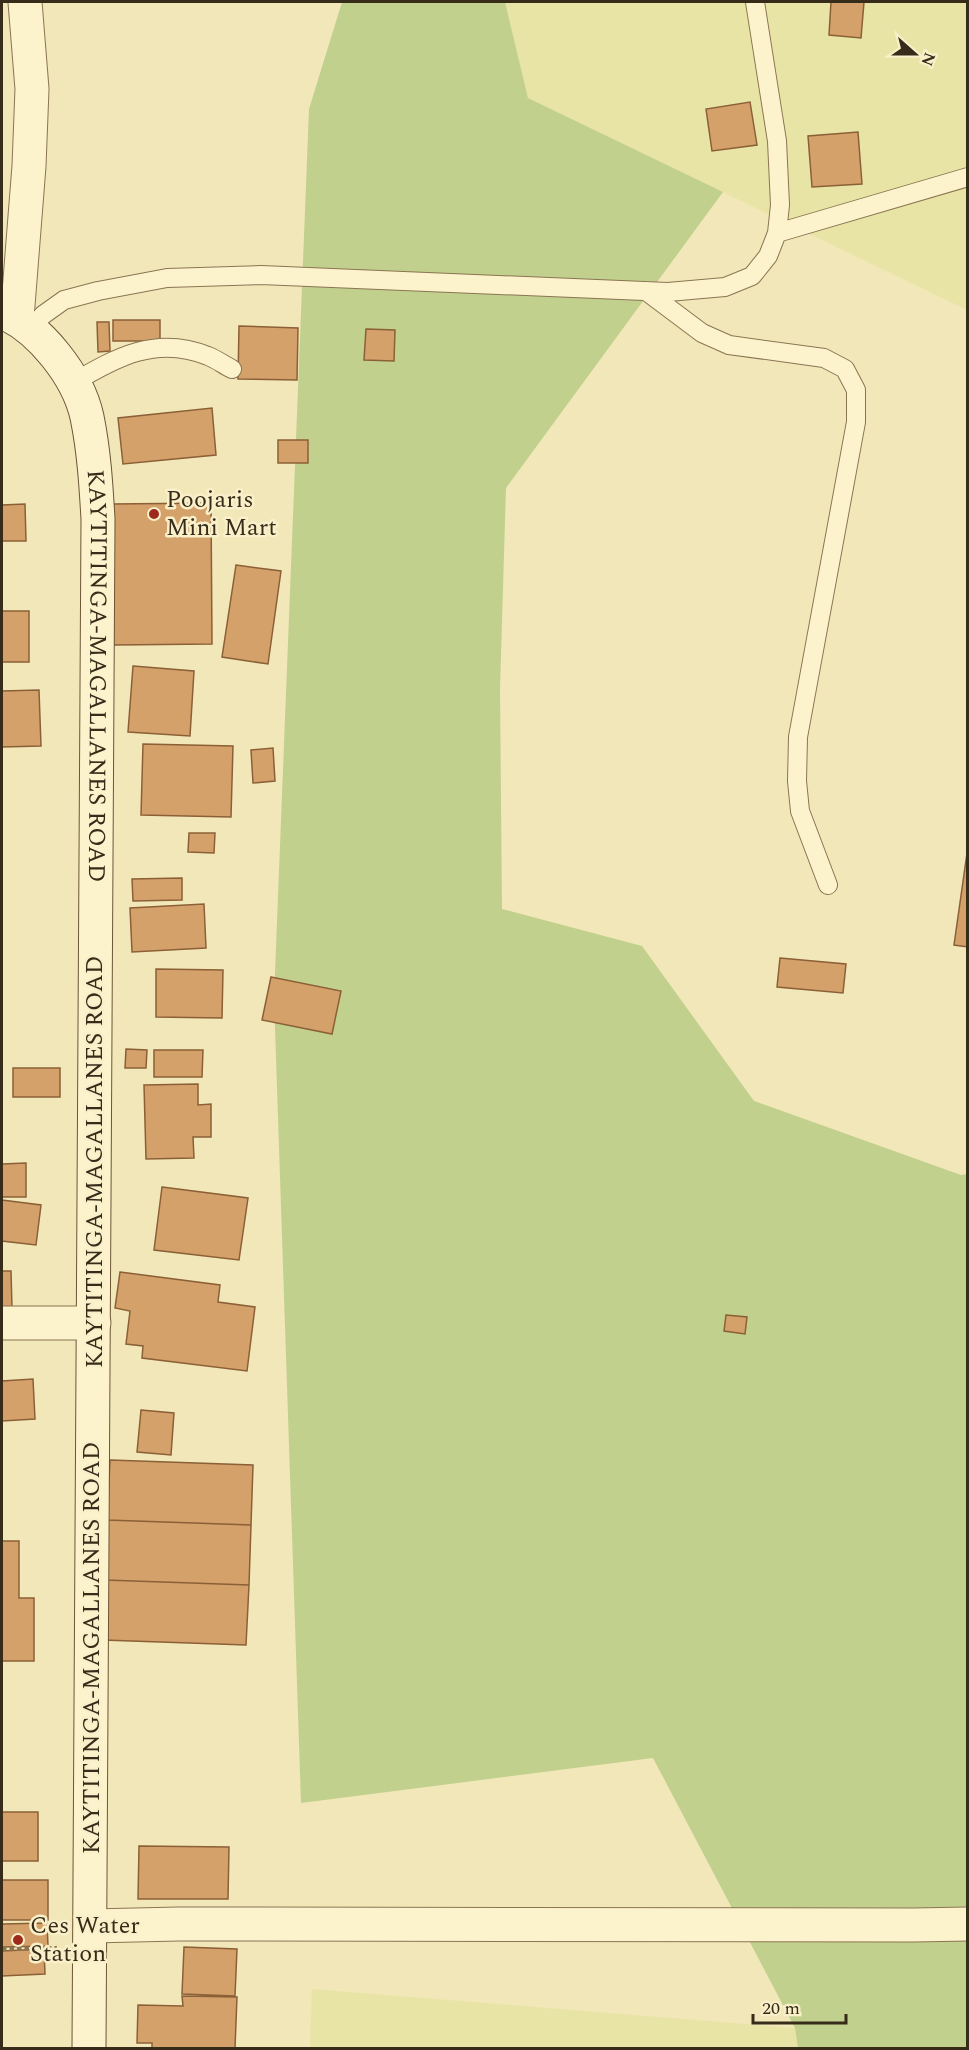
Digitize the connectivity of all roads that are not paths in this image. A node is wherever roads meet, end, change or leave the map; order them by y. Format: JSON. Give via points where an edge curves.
{"nodes":[{"id":1,"x":25,"y":2,"type":"edge"},
{"id":2,"x":755,"y":2,"type":"edge"},
{"id":3,"x":968,"y":177,"type":"edge"},
{"id":4,"x":777,"y":233,"type":"junction"},
{"id":5,"x":646,"y":291,"type":"junction"},
{"id":6,"x":16,"y":320,"type":"edge"},
{"id":7,"x":232,"y":369,"type":"dead end"},
{"id":8,"x":73,"y":383,"type":"junction"},
{"id":9,"x":828,"y":885,"type":"dead end"},
{"id":10,"x":2,"y":1323,"type":"edge"},
{"id":11,"x":94,"y":1323,"type":"junction"},
{"id":12,"x":968,"y":1924,"type":"edge"},
{"id":13,"x":91,"y":1937,"type":"junction"},
{"id":14,"x":89,"y":2049,"type":"edge"}],
"edges":[{"from":1,"to":6,"type":"main road","via":[[32,88]]},
{"from":2,"to":4,"type":"lane","via":[[777,141]]},
{"from":3,"to":4,"type":"lane"},
{"from":4,"to":5,"type":"lane","via":[[768,256],[752,276],[725,287]]},
{"from":5,"to":6,"type":"lane","via":[[261,275],[167,278],[64,300],[43,315]]},
{"from":5,"to":9,"type":"lane","via":[[702,333],[729,345],[824,358],[845,369],[856,390],[856,422],[798,737],[800,811]]},
{"from":6,"to":8,"type":"main road","name":"KAYTITINGA-MAGALLANES ROAD","via":[[51,350]]},
{"from":7,"to":8,"type":"lane","via":[[207,356],[172,346],[141,350],[108,362]]},
{"from":8,"to":11,"type":"main road","name":"KAYTITINGA-MAGALLANES ROAD","via":[[86,415],[93,451],[98,519]]},
{"from":10,"to":11,"type":"main road"},
{"from":11,"to":13,"type":"main road","name":"KAYTITINGA-MAGALLANES ROAD"},
{"from":12,"to":13,"type":"main road","via":[[179,1924]]},
{"from":13,"to":14,"type":"main road","name":"KAYTITINGA-MAGALLANES ROAD"}]}
